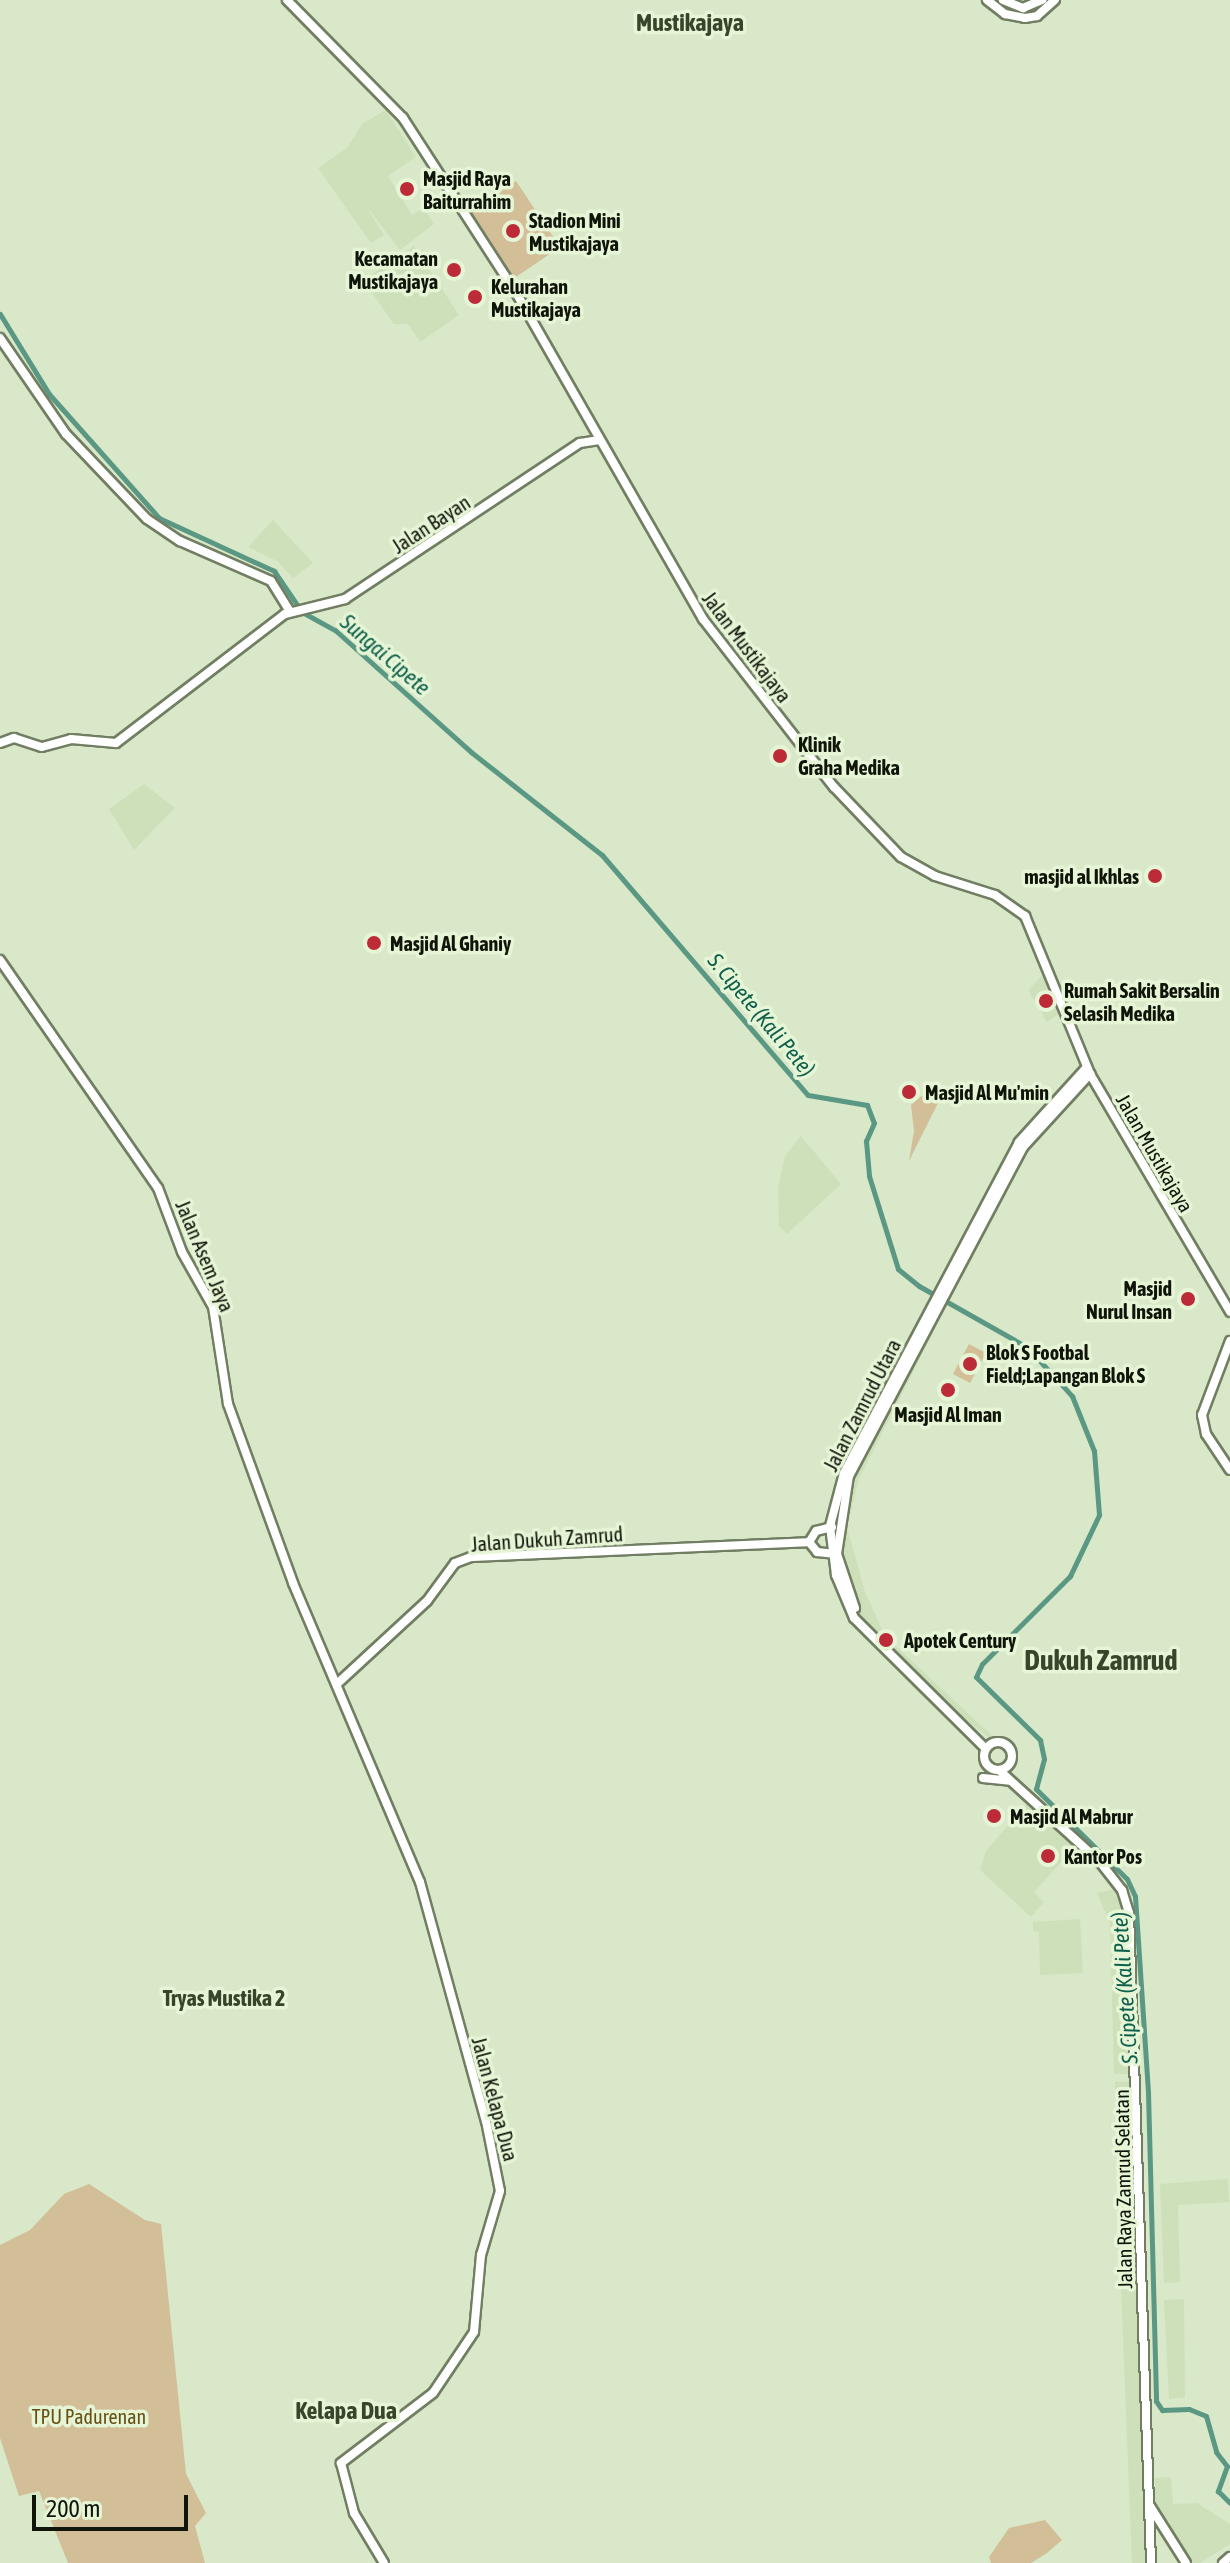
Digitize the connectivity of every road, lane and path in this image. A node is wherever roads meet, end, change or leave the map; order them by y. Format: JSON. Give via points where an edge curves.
{"nodes":[{"id":1,"x":287,"y":0,"type":"edge"},
{"id":2,"x":987,"y":0,"type":"edge"},
{"id":3,"x":1003,"y":0,"type":"edge"},
{"id":4,"x":1042,"y":0,"type":"edge"},
{"id":5,"x":1055,"y":0,"type":"edge"},
{"id":6,"x":0,"y":338,"type":"edge"},
{"id":7,"x":588,"y":420,"type":"junction"},
{"id":8,"x":598,"y":440,"type":"junction"},
{"id":9,"x":580,"y":443,"type":"junction"},
{"id":10,"x":294,"y":611,"type":"junction"},
{"id":11,"x":0,"y":743,"type":"edge"},
{"id":12,"x":0,"y":960,"type":"edge"},
{"id":13,"x":1088,"y":1070,"type":"junction"},
{"id":14,"x":1230,"y":1312,"type":"edge"},
{"id":15,"x":1230,"y":1341,"type":"edge"},
{"id":16,"x":1230,"y":1470,"type":"edge"},
{"id":17,"x":834,"y":1527,"type":"junction"},
{"id":18,"x":809,"y":1542,"type":"junction"},
{"id":19,"x":834,"y":1554,"type":"junction"},
{"id":20,"x":339,"y":1686,"type":"junction"},
{"id":21,"x":988,"y":1747,"type":"junction"},
{"id":22,"x":1011,"y":1759,"type":"junction"},
{"id":23,"x":999,"y":1770,"type":"junction"},
{"id":24,"x":983,"y":1778,"type":"dead end"},
{"id":25,"x":1011,"y":1782,"type":"junction"},
{"id":26,"x":1148,"y":2502,"type":"junction"},
{"id":27,"x":1230,"y":2557,"type":"edge"},
{"id":28,"x":384,"y":2563,"type":"edge"},
{"id":29,"x":1151,"y":2563,"type":"edge"},
{"id":30,"x":1186,"y":2563,"type":"edge"},
{"id":31,"x":1223,"y":2563,"type":"edge"}],
"edges":[{"from":1,"to":7,"type":"main road","name":"Jalan Mustikajaya","via":[[403,118],[518,296]]},
{"from":2,"to":5,"type":"main road","via":[[1005,14],[1025,18],[1037,16]]},
{"from":3,"to":4,"type":"main road","via":[[1023,8]]},
{"from":6,"to":10,"type":"main road","via":[[66,434],[147,519],[172,537],[271,581]]},
{"from":7,"to":8,"type":"main road","name":"Jalan Mustikajaya"},
{"from":7,"to":9,"type":"main road"},
{"from":8,"to":9,"type":"main road","name":"Jalan Bayan"},
{"from":8,"to":13,"type":"main road","name":"Jalan Mustikajaya","via":[[703,619],[860,818],[924,871],[995,895],[1025,916]]},
{"from":9,"to":10,"type":"main road","name":"Jalan Bayan","via":[[345,599]]},
{"from":10,"to":11,"type":"main road","via":[[116,743],[71,739],[42,747],[14,738]]},
{"from":12,"to":20,"type":"main road","name":"Jalan Asem Jaya","via":[[165,1202],[179,1245],[213,1307],[225,1393],[255,1483]]},
{"from":13,"to":14,"type":"main road","name":"Jalan Mustikajaya"},
{"from":13,"to":17,"type":"main road","name":"Jalan Zamrud Utara","via":[[1024,1146],[844,1473]]},
{"from":15,"to":16,"type":"main road","via":[[1202,1415],[1206,1434]]},
{"from":17,"to":18,"type":"main road","via":[[816,1531]]},
{"from":17,"to":19,"type":"main road","name":"Jalan Zamrud Utara"},
{"from":18,"to":19,"type":"main road","via":[[817,1552]]},
{"from":18,"to":20,"type":"main road","name":"Jalan Dukuh Zamrud","via":[[471,1557],[455,1563],[427,1601]]},
{"from":19,"to":21,"type":"main road","name":"Jalan Zamrud Utara","via":[[854,1618]]},
{"from":20,"to":28,"type":"main road","name":"Jalan Kelapa Dua","via":[[420,1882],[500,2183],[481,2255],[474,2332],[465,2349],[433,2393],[341,2463],[354,2513]]},
{"from":21,"to":22,"type":"main road","via":[[1005,1745]]},
{"from":21,"to":23,"type":"main road","via":[[985,1763]]},
{"from":22,"to":23,"type":"main road"},
{"from":22,"to":25,"type":"main road"},
{"from":23,"to":25,"type":"main road","name":"Jalan Raya Zamrud Selatan"},
{"from":24,"to":25,"type":"main road"},
{"from":25,"to":26,"type":"main road","name":"Jalan Raya Zamrud Selatan","via":[[1100,1862],[1122,1890],[1129,1913]]},
{"from":26,"to":29,"type":"main road","name":"Jalan Raya Zamrud Selatan"},
{"from":26,"to":30,"type":"main road"},
{"from":27,"to":31,"type":"main road"}]}
